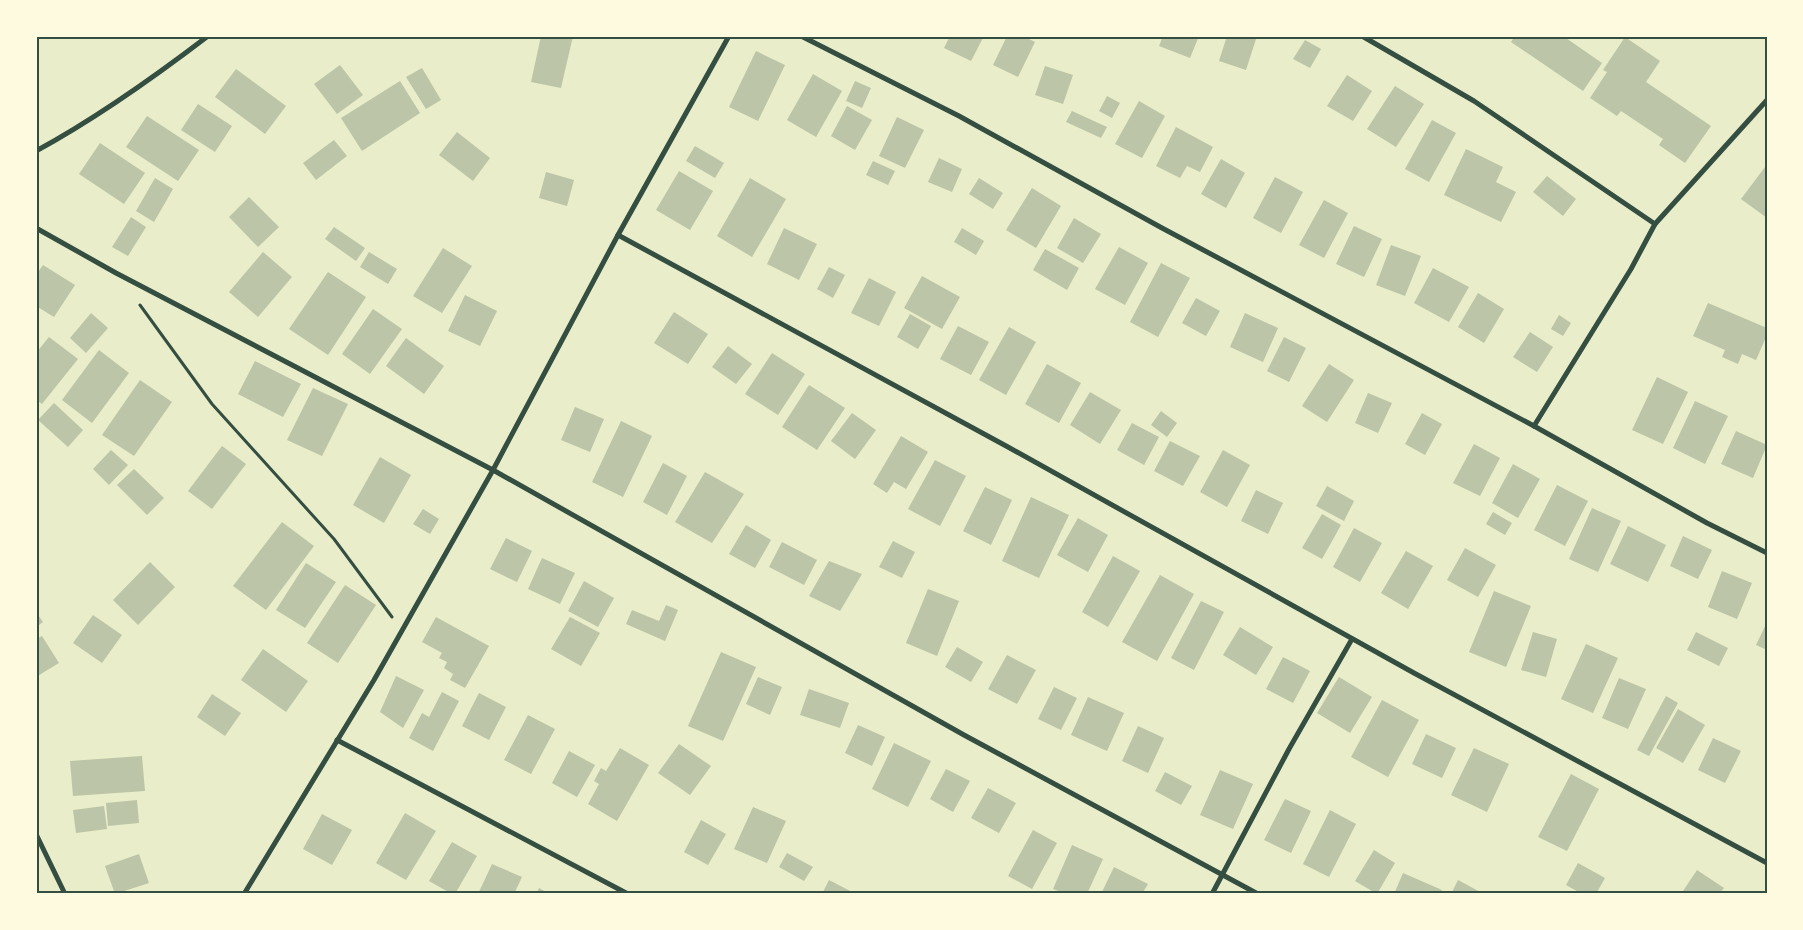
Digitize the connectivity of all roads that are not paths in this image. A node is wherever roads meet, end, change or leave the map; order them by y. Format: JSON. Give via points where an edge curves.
{"nodes":[{"id":1,"x":208,"y":36,"type":"edge"},
{"id":2,"x":729,"y":36,"type":"edge"},
{"id":3,"x":801,"y":36,"type":"edge"},
{"id":4,"x":1362,"y":36,"type":"edge"},
{"id":5,"x":1767,"y":100,"type":"edge"},
{"id":6,"x":36,"y":152,"type":"edge"},
{"id":7,"x":1655,"y":224,"type":"junction"},
{"id":8,"x":36,"y":228,"type":"edge"},
{"id":9,"x":618,"y":235,"type":"junction"},
{"id":10,"x":1534,"y":426,"type":"junction"},
{"id":11,"x":493,"y":470,"type":"junction"},
{"id":12,"x":1767,"y":553,"type":"edge"},
{"id":13,"x":1352,"y":639,"type":"junction"},
{"id":14,"x":337,"y":740,"type":"junction"},
{"id":15,"x":36,"y":834,"type":"edge"},
{"id":16,"x":1767,"y":863,"type":"edge"},
{"id":17,"x":1222,"y":874,"type":"junction"},
{"id":18,"x":65,"y":894,"type":"edge"},
{"id":19,"x":244,"y":894,"type":"edge"},
{"id":20,"x":628,"y":894,"type":"edge"},
{"id":21,"x":1212,"y":894,"type":"edge"},
{"id":22,"x":1258,"y":894,"type":"edge"}],
"edges":[{"from":1,"to":6,"type":"street","via":[[123,98]]},
{"from":2,"to":9,"type":"street"},
{"from":3,"to":10,"type":"street","via":[[959,116]]},
{"from":4,"to":7,"type":"street","via":[[1474,100]]},
{"from":5,"to":7,"type":"street"},
{"from":7,"to":10,"type":"street","via":[[1631,269]]},
{"from":8,"to":11,"type":"street"},
{"from":9,"to":11,"type":"street"},
{"from":9,"to":13,"type":"street"},
{"from":10,"to":12,"type":"street"},
{"from":11,"to":14,"type":"street"},
{"from":11,"to":17,"type":"street","via":[[964,735]]},
{"from":13,"to":16,"type":"street"},
{"from":13,"to":17,"type":"street"},
{"from":14,"to":19,"type":"street"},
{"from":14,"to":20,"type":"street"},
{"from":15,"to":18,"type":"street"},
{"from":17,"to":21,"type":"street"},
{"from":17,"to":22,"type":"street"}]}
